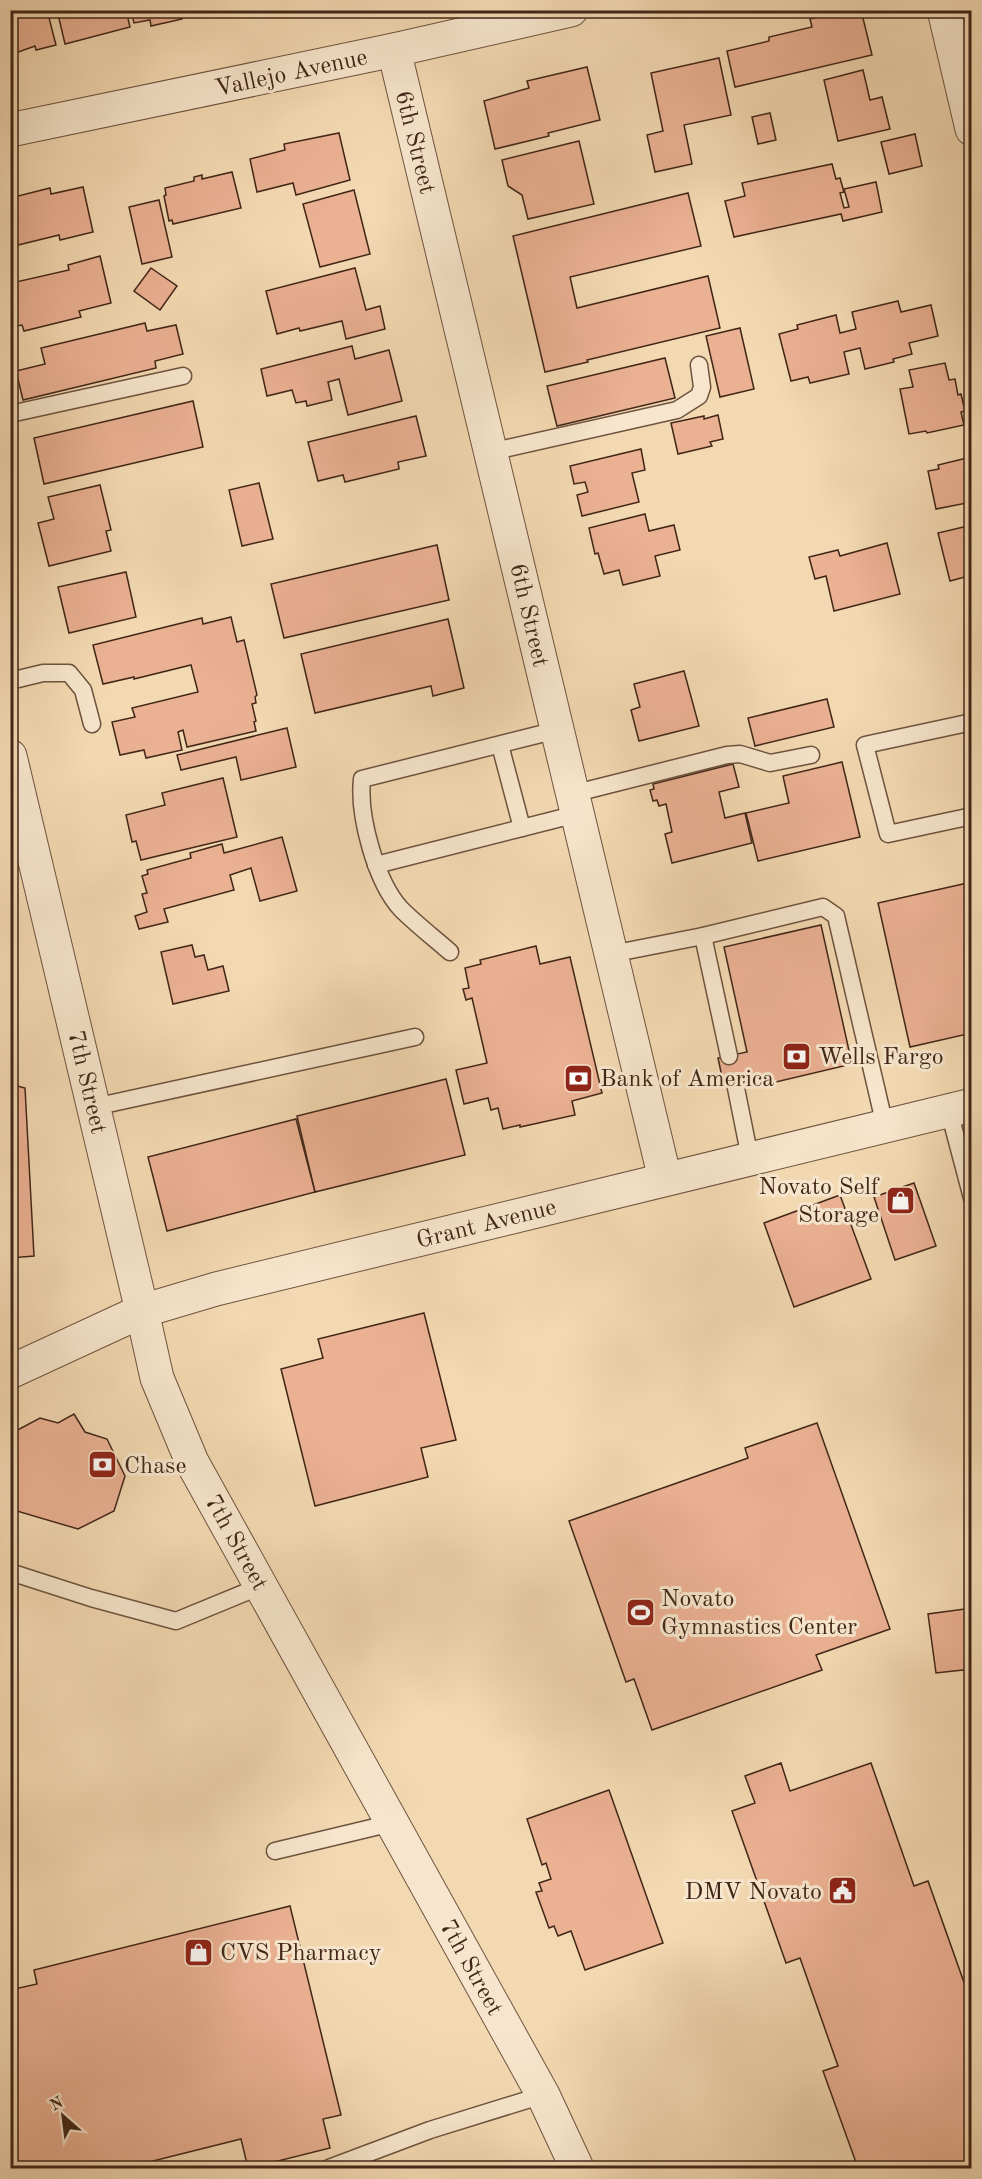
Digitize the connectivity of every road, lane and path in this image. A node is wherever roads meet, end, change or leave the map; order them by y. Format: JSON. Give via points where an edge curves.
{"nodes":[{"id":1,"x":571,"y":10,"type":"edge"},
{"id":2,"x":944,"y":10,"type":"edge"},
{"id":3,"x":394,"y":50,"type":"junction"},
{"id":4,"x":972,"y":129,"type":"edge"},
{"id":5,"x":10,"y":130,"type":"edge"},
{"id":6,"x":699,"y":365,"type":"dead end"},
{"id":7,"x":183,"y":376,"type":"dead end"},
{"id":8,"x":10,"y":414,"type":"edge"},
{"id":9,"x":490,"y":452,"type":"junction"},
{"id":10,"x":10,"y":681,"type":"edge"},
{"id":11,"x":972,"y":722,"type":"edge"},
{"id":12,"x":92,"y":723,"type":"dead end"},
{"id":13,"x":557,"y":730,"type":"junction"},
{"id":14,"x":500,"y":745,"type":"junction"},
{"id":15,"x":811,"y":755,"type":"dead end"},
{"id":16,"x":10,"y":756,"type":"edge"},
{"id":17,"x":15,"y":793,"type":"edge"},
{"id":18,"x":575,"y":804,"type":"junction"},
{"id":19,"x":972,"y":816,"type":"edge"},
{"id":20,"x":522,"y":828,"type":"junction"},
{"id":21,"x":376,"y":865,"type":"junction"},
{"id":22,"x":703,"y":936,"type":"junction"},
{"id":23,"x":450,"y":952,"type":"dead end"},
{"id":24,"x":611,"y":954,"type":"junction"},
{"id":25,"x":415,"y":1037,"type":"dead end"},
{"id":26,"x":729,"y":1056,"type":"dead end"},
{"id":27,"x":735,"y":1083,"type":"dead end"},
{"id":28,"x":94,"y":1107,"type":"junction"},
{"id":29,"x":960,"y":1108,"type":"edge"},
{"id":30,"x":885,"y":1126,"type":"junction"},
{"id":31,"x":750,"y":1158,"type":"junction"},
{"id":32,"x":665,"y":1179,"type":"junction"},
{"id":33,"x":972,"y":1198,"type":"edge"},
{"id":34,"x":142,"y":1311,"type":"junction"},
{"id":35,"x":10,"y":1372,"type":"edge"},
{"id":36,"x":10,"y":1572,"type":"edge"},
{"id":37,"x":261,"y":1586,"type":"junction"},
{"id":38,"x":392,"y":1823,"type":"junction"},
{"id":39,"x":274,"y":1851,"type":"dead end"},
{"id":40,"x":543,"y":2095,"type":"junction"},
{"id":41,"x":329,"y":2169,"type":"edge"},
{"id":42,"x":577,"y":2169,"type":"edge"}],
"edges":[{"from":1,"to":3,"type":"street","name":"Vallejo Avenue"},
{"from":2,"to":4,"type":"street"},
{"from":3,"to":5,"type":"street","name":"Vallejo Avenue"},
{"from":3,"to":9,"type":"street","name":"6th Street"},
{"from":6,"to":9,"type":"lane","via":[[699,396],[677,410]]},
{"from":7,"to":8,"type":"lane"},
{"from":9,"to":13,"type":"street","name":"6th Street"},
{"from":10,"to":12,"type":"lane","via":[[43,673],[69,673],[83,690]]},
{"from":11,"to":19,"type":"lane","via":[[865,745],[888,834]]},
{"from":13,"to":14,"type":"lane"},
{"from":13,"to":18,"type":"street","name":"6th Street"},
{"from":14,"to":20,"type":"lane"},
{"from":14,"to":21,"type":"lane","via":[[362,779],[362,808]]},
{"from":15,"to":18,"type":"lane","via":[[770,763],[740,754],[728,755]]},
{"from":16,"to":17,"type":"street","name":"7th Street"},
{"from":17,"to":28,"type":"street","name":"7th Street"},
{"from":18,"to":20,"type":"lane"},
{"from":18,"to":24,"type":"street","name":"6th Street"},
{"from":20,"to":21,"type":"lane"},
{"from":21,"to":23,"type":"lane","via":[[400,908]]},
{"from":22,"to":24,"type":"lane"},
{"from":22,"to":26,"type":"lane"},
{"from":22,"to":30,"type":"lane","via":[[823,907],[836,916]]},
{"from":24,"to":32,"type":"street","name":"6th Street"},
{"from":25,"to":28,"type":"lane"},
{"from":27,"to":31,"type":"lane"},
{"from":28,"to":34,"type":"street","name":"7th Street"},
{"from":29,"to":30,"type":"street","name":"Grant Avenue"},
{"from":29,"to":33,"type":"lane"},
{"from":30,"to":31,"type":"street","name":"Grant Avenue"},
{"from":31,"to":32,"type":"street","name":"Grant Avenue"},
{"from":32,"to":34,"type":"street","name":"Grant Avenue","via":[[216,1289]]},
{"from":34,"to":35,"type":"street","name":"Grant Avenue"},
{"from":34,"to":37,"type":"street","name":"7th Street","via":[[157,1378],[192,1462]]},
{"from":36,"to":37,"type":"lane","via":[[176,1621]]},
{"from":37,"to":38,"type":"street","name":"7th Street"},
{"from":38,"to":39,"type":"lane"},
{"from":38,"to":40,"type":"street","name":"7th Street"},
{"from":40,"to":41,"type":"lane","via":[[430,2130]]},
{"from":40,"to":42,"type":"street","name":"7th Street"}]}
